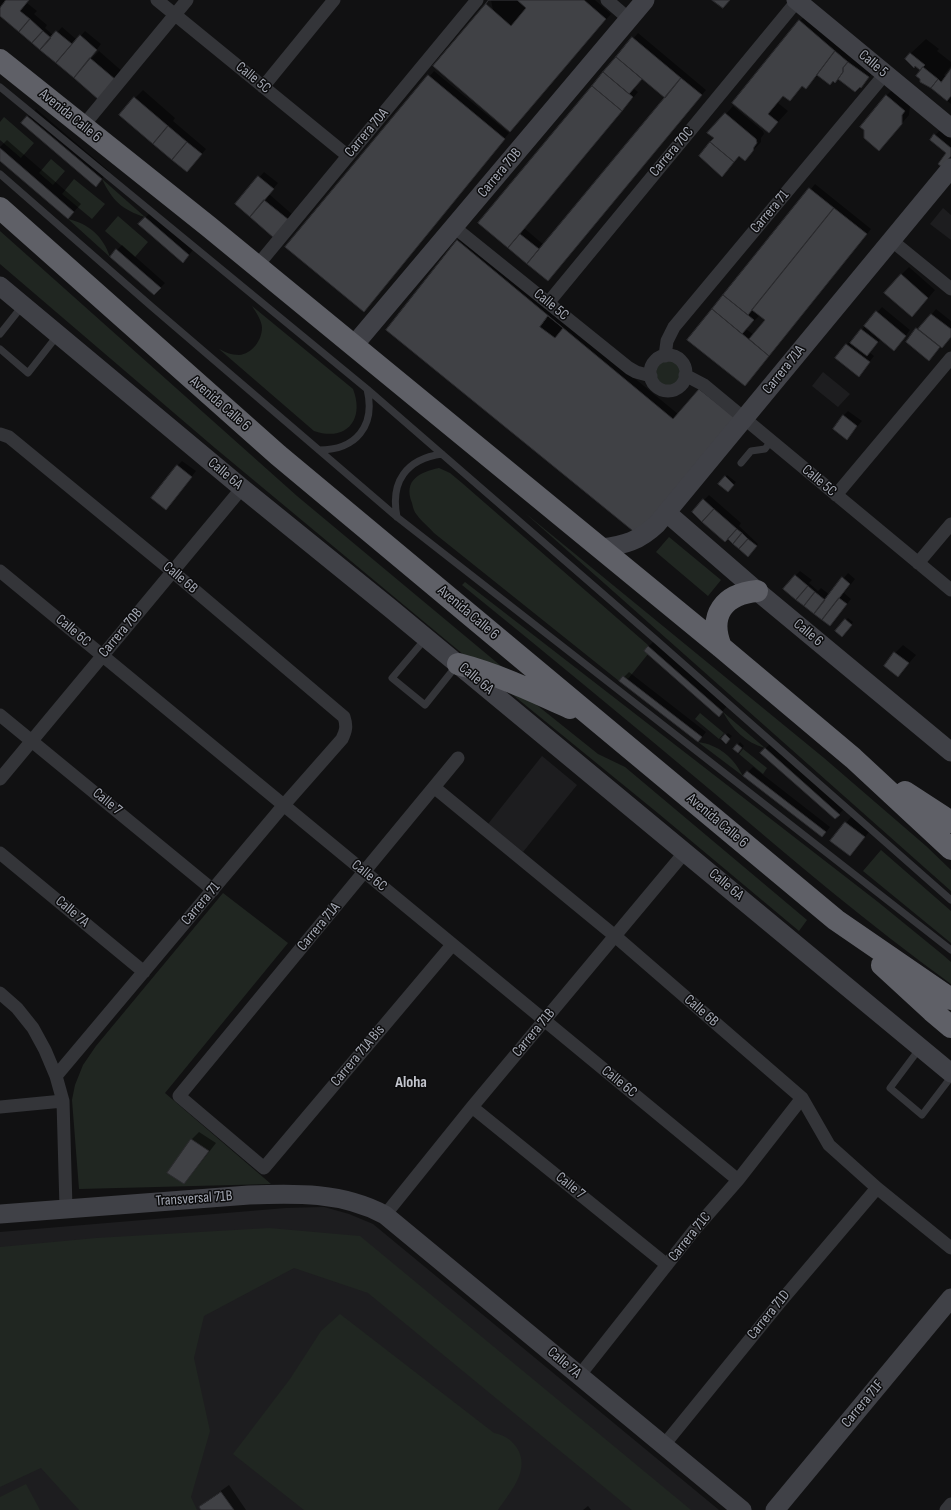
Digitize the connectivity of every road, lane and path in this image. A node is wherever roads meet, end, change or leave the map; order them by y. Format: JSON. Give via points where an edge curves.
{"nodes":[{"id":1,"x":157,"y":0,"type":"edge"},
{"id":2,"x":187,"y":0,"type":"edge"},
{"id":3,"x":334,"y":0,"type":"edge"},
{"id":4,"x":477,"y":0,"type":"edge"},
{"id":5,"x":606,"y":0,"type":"edge"},
{"id":6,"x":645,"y":0,"type":"edge"},
{"id":7,"x":796,"y":0,"type":"edge"},
{"id":8,"x":175,"y":15,"type":"junction"},
{"id":9,"x":630,"y":19,"type":"junction"},
{"id":10,"x":0,"y":60,"type":"edge"},
{"id":11,"x":885,"y":74,"type":"junction"},
{"id":12,"x":263,"y":86,"type":"junction"},
{"id":13,"x":0,"y":87,"type":"edge"},
{"id":14,"x":83,"y":126,"type":"junction"},
{"id":15,"x":951,"y":128,"type":"edge"},
{"id":16,"x":348,"y":156,"type":"junction"},
{"id":17,"x":951,"y":168,"type":"edge"},
{"id":18,"x":0,"y":174,"type":"edge"},
{"id":19,"x":0,"y":208,"type":"edge"},
{"id":20,"x":454,"y":227,"type":"junction"},
{"id":21,"x":891,"y":240,"type":"junction"},
{"id":22,"x":258,"y":266,"type":"junction"},
{"id":23,"x":0,"y":286,"type":"edge"},
{"id":24,"x":951,"y":290,"type":"edge"},
{"id":25,"x":548,"y":302,"type":"junction"},
{"id":26,"x":23,"y":305,"type":"junction"},
{"id":27,"x":0,"y":334,"type":"edge"},
{"id":28,"x":58,"y":334,"type":"junction"},
{"id":29,"x":354,"y":345,"type":"junction"},
{"id":30,"x":0,"y":349,"type":"edge"},
{"id":31,"x":665,"y":356,"type":"junction"},
{"id":32,"x":951,"y":358,"type":"edge"},
{"id":33,"x":685,"y":375,"type":"junction"},
{"id":34,"x":650,"y":376,"type":"junction"},
{"id":35,"x":367,"y":389,"type":"junction"},
{"id":36,"x":745,"y":418,"type":"junction"},
{"id":37,"x":0,"y":434,"type":"edge"},
{"id":38,"x":771,"y":441,"type":"junction"},
{"id":39,"x":319,"y":450,"type":"junction"},
{"id":40,"x":442,"y":454,"type":"junction"},
{"id":41,"x":741,"y":463,"type":"dead end"},
{"id":42,"x":242,"y":488,"type":"junction"},
{"id":43,"x":836,"y":495,"type":"junction"},
{"id":44,"x":667,"y":513,"type":"junction"},
{"id":45,"x":398,"y":517,"type":"junction"},
{"id":46,"x":951,"y":524,"type":"edge"},
{"id":47,"x":601,"y":548,"type":"junction"},
{"id":48,"x":918,"y":563,"type":"junction"},
{"id":49,"x":0,"y":571,"type":"edge"},
{"id":50,"x":172,"y":571,"type":"junction"},
{"id":51,"x":951,"y":590,"type":"edge"},
{"id":52,"x":757,"y":591,"type":"junction"},
{"id":53,"x":426,"y":638,"type":"junction"},
{"id":54,"x":721,"y":647,"type":"junction"},
{"id":55,"x":102,"y":656,"type":"junction"},
{"id":56,"x":458,"y":664,"type":"junction"},
{"id":57,"x":0,"y":715,"type":"edge"},
{"id":58,"x":597,"y":721,"type":"junction"},
{"id":59,"x":346,"y":732,"type":"joint"},
{"id":60,"x":32,"y":741,"type":"junction"},
{"id":61,"x":951,"y":752,"type":"edge"},
{"id":62,"x":458,"y":758,"type":"dead end"},
{"id":63,"x":853,"y":758,"type":"junction"},
{"id":64,"x":0,"y":779,"type":"edge"},
{"id":65,"x":435,"y":788,"type":"junction"},
{"id":66,"x":284,"y":806,"type":"junction"},
{"id":67,"x":951,"y":822,"type":"edge"},
{"id":68,"x":951,"y":849,"type":"edge"},
{"id":69,"x":685,"y":852,"type":"junction"},
{"id":70,"x":0,"y":853,"type":"edge"},
{"id":71,"x":364,"y":872,"type":"junction"},
{"id":72,"x":213,"y":890,"type":"junction"},
{"id":73,"x":951,"y":900,"type":"edge"},
{"id":74,"x":836,"y":920,"type":"junction"},
{"id":75,"x":615,"y":936,"type":"junction"},
{"id":76,"x":452,"y":945,"type":"junction"},
{"id":77,"x":951,"y":950,"type":"edge"},
{"id":78,"x":144,"y":972,"type":"junction"},
{"id":79,"x":0,"y":993,"type":"edge"},
{"id":80,"x":951,"y":999,"type":"edge"},
{"id":81,"x":544,"y":1020,"type":"junction"},
{"id":82,"x":951,"y":1027,"type":"edge"},
{"id":83,"x":921,"y":1047,"type":"junction"},
{"id":84,"x":951,"y":1073,"type":"edge"},
{"id":85,"x":56,"y":1076,"type":"junction"},
{"id":86,"x":951,"y":1077,"type":"edge"},
{"id":87,"x":802,"y":1098,"type":"junction"},
{"id":88,"x":63,"y":1101,"type":"junction"},
{"id":89,"x":0,"y":1107,"type":"edge"},
{"id":90,"x":472,"y":1107,"type":"junction"},
{"id":91,"x":264,"y":1168,"type":"joint"},
{"id":92,"x":738,"y":1180,"type":"junction"},
{"id":93,"x":877,"y":1188,"type":"junction"},
{"id":94,"x":66,"y":1208,"type":"junction"},
{"id":95,"x":0,"y":1214,"type":"edge"},
{"id":96,"x":385,"y":1215,"type":"junction"},
{"id":97,"x":951,"y":1248,"type":"edge"},
{"id":98,"x":667,"y":1265,"type":"junction"},
{"id":99,"x":951,"y":1298,"type":"edge"},
{"id":100,"x":579,"y":1376,"type":"junction"},
{"id":101,"x":664,"y":1445,"type":"junction"},
{"id":102,"x":951,"y":1504,"type":"edge"},
{"id":103,"x":742,"y":1510,"type":"edge"},
{"id":104,"x":775,"y":1510,"type":"edge"},
{"id":105,"x":946,"y":1510,"type":"edge"}],
"edges":[{"from":1,"to":8,"type":"street","name":"Calle 5C"},
{"from":2,"to":8,"type":"street"},
{"from":3,"to":12,"type":"street"},
{"from":4,"to":16,"type":"street","name":"Carrera 70A"},
{"from":5,"to":9,"type":"street"},
{"from":6,"to":9,"type":"street","name":"Carrera 70B"},
{"from":7,"to":11,"type":"street","name":"Calle 5"},
{"from":7,"to":25,"type":"street","name":"Carrera 70C"},
{"from":8,"to":12,"type":"street","name":"Calle 5C"},
{"from":8,"to":14,"type":"street"},
{"from":9,"to":20,"type":"street","name":"Carrera 70B"},
{"from":10,"to":14,"type":"highway","name":"Avenida Calle 6"},
{"from":11,"to":15,"type":"street","name":"Calle 5"},
{"from":11,"to":31,"type":"street","name":"Carrera 71","via":[[674,327],[667,341]]},
{"from":12,"to":16,"type":"street","name":"Calle 5C"},
{"from":13,"to":35,"type":"lane"},
{"from":14,"to":22,"type":"highway","name":"Avenida Calle 6"},
{"from":16,"to":22,"type":"street","name":"Carrera 70A"},
{"from":17,"to":21,"type":"street","name":"Carrera 71A"},
{"from":18,"to":39,"type":"lane"},
{"from":19,"to":58,"type":"highway","name":"Avenida Calle 6","via":[[278,455]]},
{"from":20,"to":25,"type":"street","name":"Calle 5C"},
{"from":20,"to":29,"type":"street","name":"Carrera 70B"},
{"from":21,"to":24,"type":"street"},
{"from":21,"to":36,"type":"street","name":"Carrera 71A"},
{"from":22,"to":29,"type":"highway","name":"Avenida Calle 6"},
{"from":23,"to":26,"type":"street","name":"Calle 6A"},
{"from":25,"to":34,"type":"street","name":"Calle 5C","via":[[629,368]]},
{"from":26,"to":27,"type":"lane"},
{"from":26,"to":28,"type":"street","name":"Calle 6A"},
{"from":28,"to":30,"type":"lane","via":[[28,373]]},
{"from":28,"to":42,"type":"street","name":"Calle 6A"},
{"from":29,"to":47,"type":"highway","name":"Avenida Calle 6"},
{"from":31,"to":33,"type":"street","via":[[670,355],[680,360],[684,365]]},
{"from":31,"to":34,"type":"street","via":[[655,361]]},
{"from":32,"to":43,"type":"street"},
{"from":33,"to":34,"type":"street","via":[[681,385],[666,390],[656,386]]},
{"from":33,"to":36,"type":"street","name":"Calle 5C","via":[[704,384]]},
{"from":35,"to":39,"type":"lane","via":[[370,415],[364,428],[345,446]]},
{"from":35,"to":40,"type":"lane"},
{"from":36,"to":38,"type":"street","name":"Calle 5C"},
{"from":36,"to":44,"type":"street","name":"Carrera 71A"},
{"from":37,"to":50,"type":"street","name":"Calle 6B","via":[[9,438]]},
{"from":38,"to":41,"type":"lane","via":[[765,449],[751,451]]},
{"from":38,"to":43,"type":"street","name":"Calle 5C"},
{"from":39,"to":45,"type":"lane"},
{"from":40,"to":45,"type":"lane","via":[[417,461],[403,474],[395,492]]},
{"from":40,"to":73,"type":"lane"},
{"from":42,"to":50,"type":"street","name":"Carrera 70B"},
{"from":42,"to":53,"type":"street","name":"Calle 6A"},
{"from":43,"to":48,"type":"street","name":"Calle 5C"},
{"from":44,"to":47,"type":"street","name":"Carrera 71A","via":[[639,538],[621,546]]},
{"from":44,"to":52,"type":"street","name":"Calle 6"},
{"from":45,"to":77,"type":"lane"},
{"from":46,"to":48,"type":"street"},
{"from":47,"to":54,"type":"highway","name":"Avenida Calle 6"},
{"from":48,"to":51,"type":"street","name":"Calle 5C"},
{"from":49,"to":55,"type":"street","name":"Calle 6C"},
{"from":50,"to":55,"type":"street","name":"Carrera 70B"},
{"from":50,"to":59,"type":"street","name":"Calle 6B","via":[[344,718]]},
{"from":52,"to":54,"type":"highway","via":[[734,596],[719,613],[716,630]]},
{"from":52,"to":61,"type":"street","name":"Calle 6"},
{"from":53,"to":56,"type":"street","name":"Calle 6A"},
{"from":53,"to":56,"type":"lane","via":[[392,678],[425,705]]},
{"from":54,"to":63,"type":"highway","name":"Avenida Calle 6"},
{"from":55,"to":60,"type":"street","name":"Carrera 70B"},
{"from":55,"to":66,"type":"street","name":"Calle 6C"},
{"from":56,"to":58,"type":"highway","via":[[518,685]]},
{"from":56,"to":69,"type":"street","name":"Calle 6A"},
{"from":57,"to":60,"type":"street","name":"Calle 7"},
{"from":58,"to":74,"type":"highway","name":"Avenida Calle 6"},
{"from":59,"to":66,"type":"street","name":"Carrera 71","via":[[342,740]]},
{"from":60,"to":64,"type":"street","name":"Carrera 70B"},
{"from":60,"to":72,"type":"street","name":"Calle 7"},
{"from":62,"to":65,"type":"street","name":"Carrera 71A"},
{"from":63,"to":67,"type":"highway"},
{"from":63,"to":68,"type":"highway","name":"Avenida Calle 6"},
{"from":65,"to":71,"type":"street","name":"Carrera 71A"},
{"from":65,"to":75,"type":"street","name":"Calle 6B"},
{"from":66,"to":71,"type":"street","name":"Calle 6C"},
{"from":66,"to":72,"type":"street","name":"Carrera 71"},
{"from":69,"to":75,"type":"street","name":"Carrera 71B"},
{"from":69,"to":83,"type":"street","name":"Calle 6A"},
{"from":70,"to":78,"type":"street","name":"Calle 7A"},
{"from":71,"to":76,"type":"street","name":"Calle 6C"},
{"from":71,"to":91,"type":"street","name":"Carrera 71A","via":[[178,1096]]},
{"from":72,"to":78,"type":"street","name":"Carrera 71"},
{"from":74,"to":80,"type":"highway","name":"Avenida Calle 6"},
{"from":74,"to":82,"type":"highway"},
{"from":75,"to":81,"type":"street","name":"Carrera 71B"},
{"from":75,"to":87,"type":"street","name":"Calle 6B"},
{"from":76,"to":81,"type":"street","name":"Calle 6C"},
{"from":76,"to":91,"type":"street","name":"Carrera 71A Bis"},
{"from":78,"to":85,"type":"street","name":"Carrera 71"},
{"from":79,"to":85,"type":"street","via":[[17,1008],[33,1028]]},
{"from":81,"to":90,"type":"street","name":"Carrera 71B"},
{"from":81,"to":92,"type":"street","name":"Calle 6C"},
{"from":83,"to":84,"type":"street","name":"Calle 6A"},
{"from":83,"to":86,"type":"lane","via":[[890,1088],[922,1115]]},
{"from":85,"to":88,"type":"street"},
{"from":87,"to":92,"type":"street","name":"Carrera 71C"},
{"from":87,"to":93,"type":"street","name":"Calle 6B","via":[[829,1145]]},
{"from":88,"to":89,"type":"street"},
{"from":88,"to":94,"type":"street"},
{"from":90,"to":96,"type":"street","name":"Carrera 71B"},
{"from":90,"to":98,"type":"street","name":"Calle 7"},
{"from":92,"to":98,"type":"street","name":"Carrera 71C"},
{"from":93,"to":97,"type":"street","name":"Calle 6B"},
{"from":93,"to":101,"type":"street","name":"Carrera 71D"},
{"from":94,"to":95,"type":"street","name":"Transversal 71B"},
{"from":94,"to":96,"type":"street","name":"Transversal 71B","via":[[297,1194],[351,1201]]},
{"from":96,"to":100,"type":"street","name":"Calle 7A"},
{"from":98,"to":100,"type":"street","name":"Carrera 71C"},
{"from":99,"to":104,"type":"street","name":"Carrera 71F"},
{"from":100,"to":101,"type":"street","name":"Calle 7A"},
{"from":101,"to":103,"type":"street","name":"Calle 7A"},
{"from":102,"to":105,"type":"street"}]}
